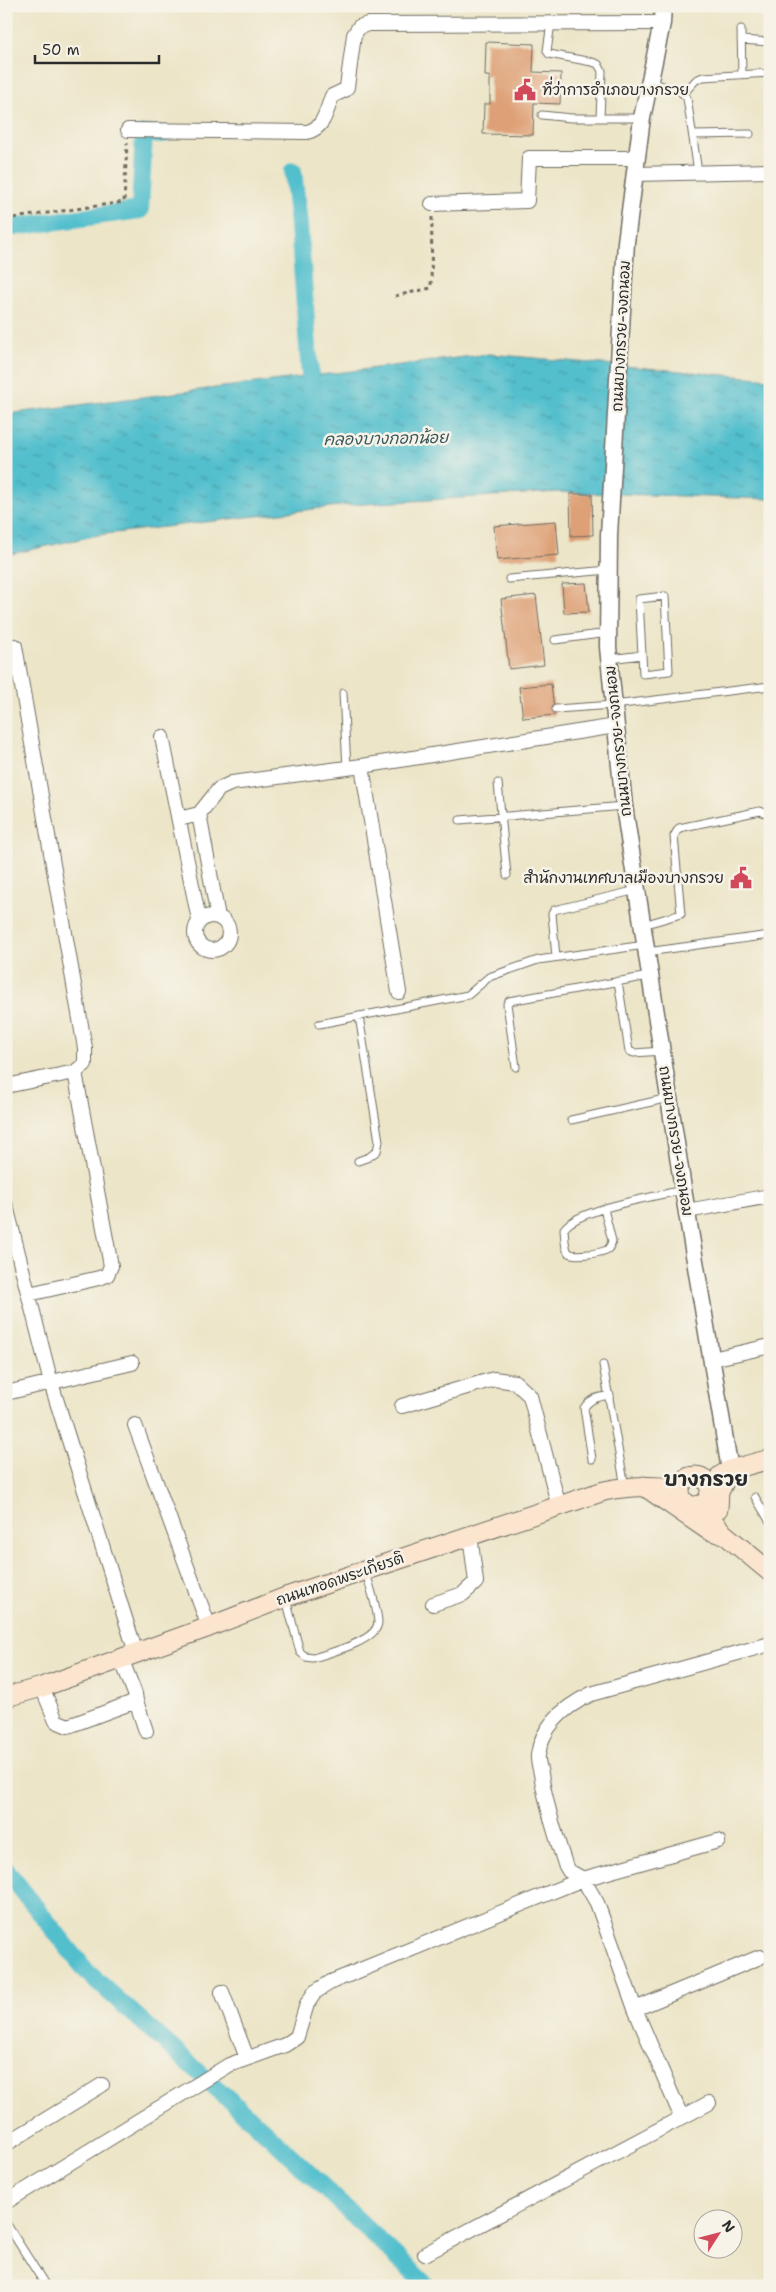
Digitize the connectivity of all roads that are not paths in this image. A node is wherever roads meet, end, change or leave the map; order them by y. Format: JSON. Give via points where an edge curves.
{"nodes":[{"id":1,"x":663,"y":6,"type":"edge"},
{"id":2,"x":551,"y":23,"type":"junction"},
{"id":3,"x":662,"y":24,"type":"junction"},
{"id":4,"x":741,"y":29,"type":"dead end"},
{"id":5,"x":741,"y":40,"type":"junction"},
{"id":6,"x":770,"y":42,"type":"edge"},
{"id":7,"x":770,"y":72,"type":"edge"},
{"id":8,"x":742,"y":74,"type":"junction"},
{"id":9,"x":650,"y":82,"type":"junction"},
{"id":10,"x":684,"y":93,"type":"junction"},
{"id":11,"x":542,"y":115,"type":"dead end"},
{"id":12,"x":600,"y":118,"type":"junction"},
{"id":13,"x":642,"y":118,"type":"junction"},
{"id":14,"x":128,"y":130,"type":"road end"},
{"id":15,"x":750,"y":134,"type":"dead end"},
{"id":16,"x":694,"y":135,"type":"junction"},
{"id":17,"x":636,"y":166,"type":"junction"},
{"id":18,"x":770,"y":171,"type":"edge"},
{"id":19,"x":698,"y":172,"type":"junction"},
{"id":20,"x":432,"y":204,"type":"road end"},
{"id":21,"x":608,"y":570,"type":"junction"},
{"id":22,"x":510,"y":579,"type":"dead end"},
{"id":23,"x":608,"y":633,"type":"junction"},
{"id":24,"x":555,"y":640,"type":"dead end"},
{"id":25,"x":15,"y":646,"type":"dead end"},
{"id":26,"x":642,"y":655,"type":"junction"},
{"id":27,"x":609,"y":659,"type":"junction"},
{"id":28,"x":770,"y":686,"type":"edge"},
{"id":29,"x":343,"y":693,"type":"dead end"},
{"id":30,"x":614,"y":705,"type":"junction"},
{"id":31,"x":556,"y":709,"type":"dead end"},
{"id":32,"x":616,"y":726,"type":"junction"},
{"id":33,"x":162,"y":737,"type":"dead end"},
{"id":34,"x":362,"y":766,"type":"junction"},
{"id":35,"x":348,"y":768,"type":"junction"},
{"id":36,"x":498,"y":783,"type":"dead end"},
{"id":37,"x":624,"y":806,"type":"junction"},
{"id":38,"x":200,"y":814,"type":"junction"},
{"id":39,"x":770,"y":815,"type":"edge"},
{"id":40,"x":501,"y":816,"type":"junction"},
{"id":41,"x":179,"y":819,"type":"junction"},
{"id":42,"x":460,"y":820,"type":"dead end"},
{"id":43,"x":507,"y":874,"type":"dead end"},
{"id":44,"x":637,"y":890,"type":"junction"},
{"id":45,"x":218,"y":917,"type":"junction"},
{"id":46,"x":199,"y":920,"type":"junction"},
{"id":47,"x":643,"y":925,"type":"junction"},
{"id":48,"x":770,"y":935,"type":"edge"},
{"id":49,"x":646,"y":948,"type":"junction"},
{"id":50,"x":556,"y":957,"type":"junction"},
{"id":51,"x":651,"y":976,"type":"junction"},
{"id":52,"x":618,"y":981,"type":"junction"},
{"id":53,"x":399,"y":992,"type":"dead end"},
{"id":54,"x":359,"y":1016,"type":"junction"},
{"id":55,"x":319,"y":1024,"type":"dead end"},
{"id":56,"x":662,"y":1051,"type":"junction"},
{"id":57,"x":516,"y":1067,"type":"dead end"},
{"id":58,"x":75,"y":1072,"type":"junction"},
{"id":59,"x":6,"y":1086,"type":"edge"},
{"id":60,"x":669,"y":1098,"type":"junction"},
{"id":61,"x":571,"y":1120,"type":"dead end"},
{"id":62,"x":358,"y":1160,"type":"dead end"},
{"id":63,"x":683,"y":1190,"type":"junction"},
{"id":64,"x":770,"y":1196,"type":"edge"},
{"id":65,"x":6,"y":1206,"type":"edge"},
{"id":66,"x":604,"y":1209,"type":"junction"},
{"id":67,"x":687,"y":1211,"type":"junction"},
{"id":68,"x":30,"y":1294,"type":"junction"},
{"id":69,"x":770,"y":1346,"type":"edge"},
{"id":70,"x":712,"y":1359,"type":"junction"},
{"id":71,"x":132,"y":1363,"type":"dead end"},
{"id":72,"x":603,"y":1365,"type":"dead end"},
{"id":73,"x":51,"y":1383,"type":"junction"},
{"id":74,"x":6,"y":1393,"type":"edge"},
{"id":75,"x":610,"y":1395,"type":"junction"},
{"id":76,"x":402,"y":1406,"type":"dead end"},
{"id":77,"x":135,"y":1425,"type":"dead end"},
{"id":78,"x":592,"y":1459,"type":"dead end"},
{"id":79,"x":770,"y":1459,"type":"edge"},
{"id":80,"x":730,"y":1470,"type":"junction"},
{"id":81,"x":708,"y":1482,"type":"junction"},
{"id":82,"x":626,"y":1486,"type":"junction"},
{"id":83,"x":644,"y":1486,"type":"junction"},
{"id":84,"x":680,"y":1489,"type":"junction"},
{"id":85,"x":755,"y":1497,"type":"dead end"},
{"id":86,"x":699,"y":1505,"type":"junction"},
{"id":87,"x":559,"y":1507,"type":"junction"},
{"id":88,"x":770,"y":1522,"type":"edge"},
{"id":89,"x":470,"y":1535,"type":"junction"},
{"id":90,"x":727,"y":1536,"type":"junction"},
{"id":91,"x":366,"y":1569,"type":"junction"},
{"id":92,"x":770,"y":1572,"type":"edge"},
{"id":93,"x":286,"y":1597,"type":"junction"},
{"id":94,"x":433,"y":1604,"type":"dead end"},
{"id":95,"x":209,"y":1627,"type":"junction"},
{"id":96,"x":770,"y":1644,"type":"edge"},
{"id":97,"x":129,"y":1656,"type":"junction"},
{"id":98,"x":42,"y":1687,"type":"junction"},
{"id":99,"x":6,"y":1697,"type":"edge"},
{"id":100,"x":136,"y":1701,"type":"junction"},
{"id":101,"x":146,"y":1731,"type":"dead end"},
{"id":102,"x":718,"y":1841,"type":"dead end"},
{"id":103,"x":583,"y":1879,"type":"junction"},
{"id":104,"x":760,"y":1957,"type":"dead end"},
{"id":105,"x":222,"y":1992,"type":"dead end"},
{"id":106,"x":635,"y":2010,"type":"junction"},
{"id":107,"x":247,"y":2058,"type":"junction"},
{"id":108,"x":102,"y":2085,"type":"dead end"},
{"id":109,"x":709,"y":2103,"type":"dead end"},
{"id":110,"x":681,"y":2116,"type":"junction"},
{"id":111,"x":6,"y":2144,"type":"edge"},
{"id":112,"x":6,"y":2202,"type":"edge"},
{"id":113,"x":6,"y":2224,"type":"edge"},
{"id":114,"x":425,"y":2254,"type":"dead end"},
{"id":115,"x":46,"y":2286,"type":"edge"}],
"edges":[{"from":1,"to":3,"type":"street","name":"ถนนบางกรวย-จงถนอม"},
{"from":2,"to":3,"type":"street"},
{"from":2,"to":12,"type":"lane","via":[[549,54],[592,62],[602,70]]},
{"from":2,"to":14,"type":"street","via":[[368,24],[360,27],[354,35],[347,88],[332,96],[317,130]]},
{"from":3,"to":9,"type":"street","name":"ถนนบางกรวย-จงถนอม"},
{"from":4,"to":5,"type":"lane"},
{"from":5,"to":6,"type":"lane"},
{"from":5,"to":8,"type":"lane"},
{"from":7,"to":8,"type":"lane"},
{"from":8,"to":10,"type":"lane","via":[[703,77]]},
{"from":9,"to":10,"type":"lane"},
{"from":9,"to":13,"type":"street","name":"ถนนบางกรวย-จงถนอม"},
{"from":10,"to":16,"type":"lane"},
{"from":11,"to":12,"type":"lane"},
{"from":12,"to":13,"type":"lane"},
{"from":13,"to":17,"type":"street","name":"ถนนบางกรวย-จงถนอม"},
{"from":15,"to":16,"type":"lane"},
{"from":16,"to":19,"type":"lane"},
{"from":17,"to":19,"type":"street"},
{"from":17,"to":20,"type":"street","via":[[529,158],[526,200]]},
{"from":17,"to":21,"type":"street","name":"ถนนบางกรวย-จงถนอม","via":[[626,242]]},
{"from":18,"to":19,"type":"street"},
{"from":21,"to":22,"type":"lane"},
{"from":21,"to":23,"type":"street","name":"ถนนบางกรวย-จงถนอม"},
{"from":23,"to":24,"type":"lane"},
{"from":23,"to":27,"type":"street","name":"ถนนบางกรวย-จงถนอม"},
{"from":25,"to":58,"type":"street","via":[[85,1048],[85,1064]]},
{"from":26,"to":26,"type":"lane","via":[[643,674],[669,671],[665,596],[639,599]]},
{"from":26,"to":27,"type":"lane"},
{"from":27,"to":30,"type":"street","name":"ถนนบางกรวย-จงถนอม"},
{"from":28,"to":30,"type":"lane"},
{"from":29,"to":35,"type":"lane"},
{"from":30,"to":31,"type":"lane"},
{"from":30,"to":32,"type":"street","name":"ถนนบางกรวย-จงถนอม"},
{"from":32,"to":34,"type":"street"},
{"from":32,"to":37,"type":"street","name":"ถนนบางกรวย-จงถนอม"},
{"from":33,"to":41,"type":"street"},
{"from":34,"to":35,"type":"street"},
{"from":34,"to":53,"type":"street"},
{"from":35,"to":38,"type":"street","via":[[232,783],[219,789]]},
{"from":36,"to":40,"type":"lane"},
{"from":37,"to":40,"type":"lane"},
{"from":37,"to":44,"type":"street","name":"ถนนบางกรวย-จงถนอม"},
{"from":38,"to":41,"type":"street"},
{"from":38,"to":45,"type":"street"},
{"from":39,"to":47,"type":"lane","via":[[760,811],[679,828],[674,836],[681,914]]},
{"from":40,"to":42,"type":"lane"},
{"from":40,"to":43,"type":"lane"},
{"from":41,"to":46,"type":"street"},
{"from":44,"to":47,"type":"street","name":"ถนนบางกรวย-จงถนอม"},
{"from":44,"to":50,"type":"lane","via":[[554,910]]},
{"from":45,"to":46,"type":"street","via":[[208,916]]},
{"from":45,"to":46,"type":"street","via":[[226,923],[230,933],[220,949],[210,951],[195,939],[194,929]]},
{"from":47,"to":49,"type":"street","name":"ถนนบางกรวย-จงถนอม"},
{"from":48,"to":49,"type":"lane"},
{"from":49,"to":50,"type":"lane"},
{"from":49,"to":51,"type":"street","name":"ถนนบางกรวย-จงถนอม"},
{"from":50,"to":54,"type":"lane","via":[[538,960],[489,978],[468,995]]},
{"from":51,"to":52,"type":"lane"},
{"from":51,"to":56,"type":"street","name":"ถนนบางกรวย-จงถนอม"},
{"from":52,"to":56,"type":"lane","via":[[629,1051],[634,1054]]},
{"from":52,"to":57,"type":"lane","via":[[509,1001]]},
{"from":54,"to":55,"type":"lane"},
{"from":54,"to":62,"type":"lane","via":[[379,1140],[377,1150]]},
{"from":56,"to":60,"type":"street","name":"ถนนบางกรวย-จงถนอม"},
{"from":58,"to":59,"type":"street"},
{"from":58,"to":68,"type":"street","via":[[111,1266],[107,1275],[99,1278]]},
{"from":60,"to":61,"type":"lane"},
{"from":60,"to":63,"type":"street","name":"ถนนบางกรวย-จงถนอม"},
{"from":63,"to":66,"type":"lane"},
{"from":63,"to":67,"type":"street","name":"ถนนบางกรวย-จงถนอม"},
{"from":64,"to":67,"type":"street"},
{"from":65,"to":68,"type":"street"},
{"from":66,"to":66,"type":"lane","via":[[567,1224],[564,1229],[570,1254],[575,1256],[607,1250],[612,1241]]},
{"from":67,"to":70,"type":"street","name":"ถนนบางกรวย-จงถนอม"},
{"from":68,"to":73,"type":"street"},
{"from":69,"to":70,"type":"street"},
{"from":70,"to":80,"type":"street","name":"ถนนบางกรวย-จงถนอม"},
{"from":71,"to":73,"type":"street"},
{"from":72,"to":75,"type":"lane"},
{"from":73,"to":74,"type":"street"},
{"from":73,"to":97,"type":"street"},
{"from":75,"to":78,"type":"lane","via":[[594,1398],[584,1408]]},
{"from":75,"to":82,"type":"lane"},
{"from":76,"to":87,"type":"street","via":[[494,1379],[516,1382],[530,1396]]},
{"from":77,"to":95,"type":"street"},
{"from":79,"to":80,"type":"main road"},
{"from":80,"to":81,"type":"main road"},
{"from":80,"to":90,"type":"main road","via":[[719,1492],[718,1508]]},
{"from":81,"to":84,"type":"main road","via":[[692,1476]]},
{"from":81,"to":86,"type":"main road","via":[[708,1499]]},
{"from":82,"to":83,"type":"main road","name":"ถนนเทอดพระเกียรติ"},
{"from":82,"to":87,"type":"main road","name":"ถนนเทอดพระเกียรติ"},
{"from":83,"to":84,"type":"main road","name":"ถนนเทอดพระเกียรติ"},
{"from":83,"to":90,"type":"main road","via":[[708,1530]]},
{"from":84,"to":86,"type":"main road","via":[[683,1500]]},
{"from":85,"to":88,"type":"lane"},
{"from":86,"to":90,"type":"main road"},
{"from":87,"to":89,"type":"main road","name":"ถนนเทอดพระเกียรติ"},
{"from":89,"to":91,"type":"main road","name":"ถนนเทอดพระเกียรติ"},
{"from":89,"to":94,"type":"street","via":[[476,1582],[463,1594]]},
{"from":90,"to":92,"type":"main road"},
{"from":91,"to":93,"type":"main road","name":"ถนนเทอดพระเกียรติ"},
{"from":91,"to":93,"type":"lane","via":[[378,1622],[376,1630],[367,1639],[321,1656],[306,1657],[300,1652]]},
{"from":93,"to":95,"type":"main road","name":"ถนนเทอดพระเกียรติ"},
{"from":95,"to":97,"type":"main road","name":"ถนนเทอดพระเกียรติ"},
{"from":96,"to":103,"type":"street","via":[[591,1694],[572,1703],[556,1718],[545,1733],[538,1756],[546,1806],[565,1864],[569,1871]]},
{"from":97,"to":98,"type":"main road","name":"ถนนเทอดพระเกียรติ"},
{"from":97,"to":100,"type":"street"},
{"from":98,"to":99,"type":"main road","name":"ถนนเทอดพระเกียรติ"},
{"from":98,"to":100,"type":"street","via":[[56,1721],[68,1726]]},
{"from":100,"to":101,"type":"street"},
{"from":102,"to":103,"type":"street"},
{"from":103,"to":106,"type":"street","via":[[597,1903]]},
{"from":103,"to":107,"type":"street","via":[[331,1982],[315,1992],[307,2004],[297,2037],[285,2045]]},
{"from":104,"to":106,"type":"street"},
{"from":105,"to":107,"type":"street"},
{"from":106,"to":110,"type":"street"},
{"from":107,"to":112,"type":"street","via":[[213,2075]]},
{"from":108,"to":111,"type":"street"},
{"from":109,"to":110,"type":"street"},
{"from":110,"to":114,"type":"street"},
{"from":113,"to":115,"type":"lane"}]}
